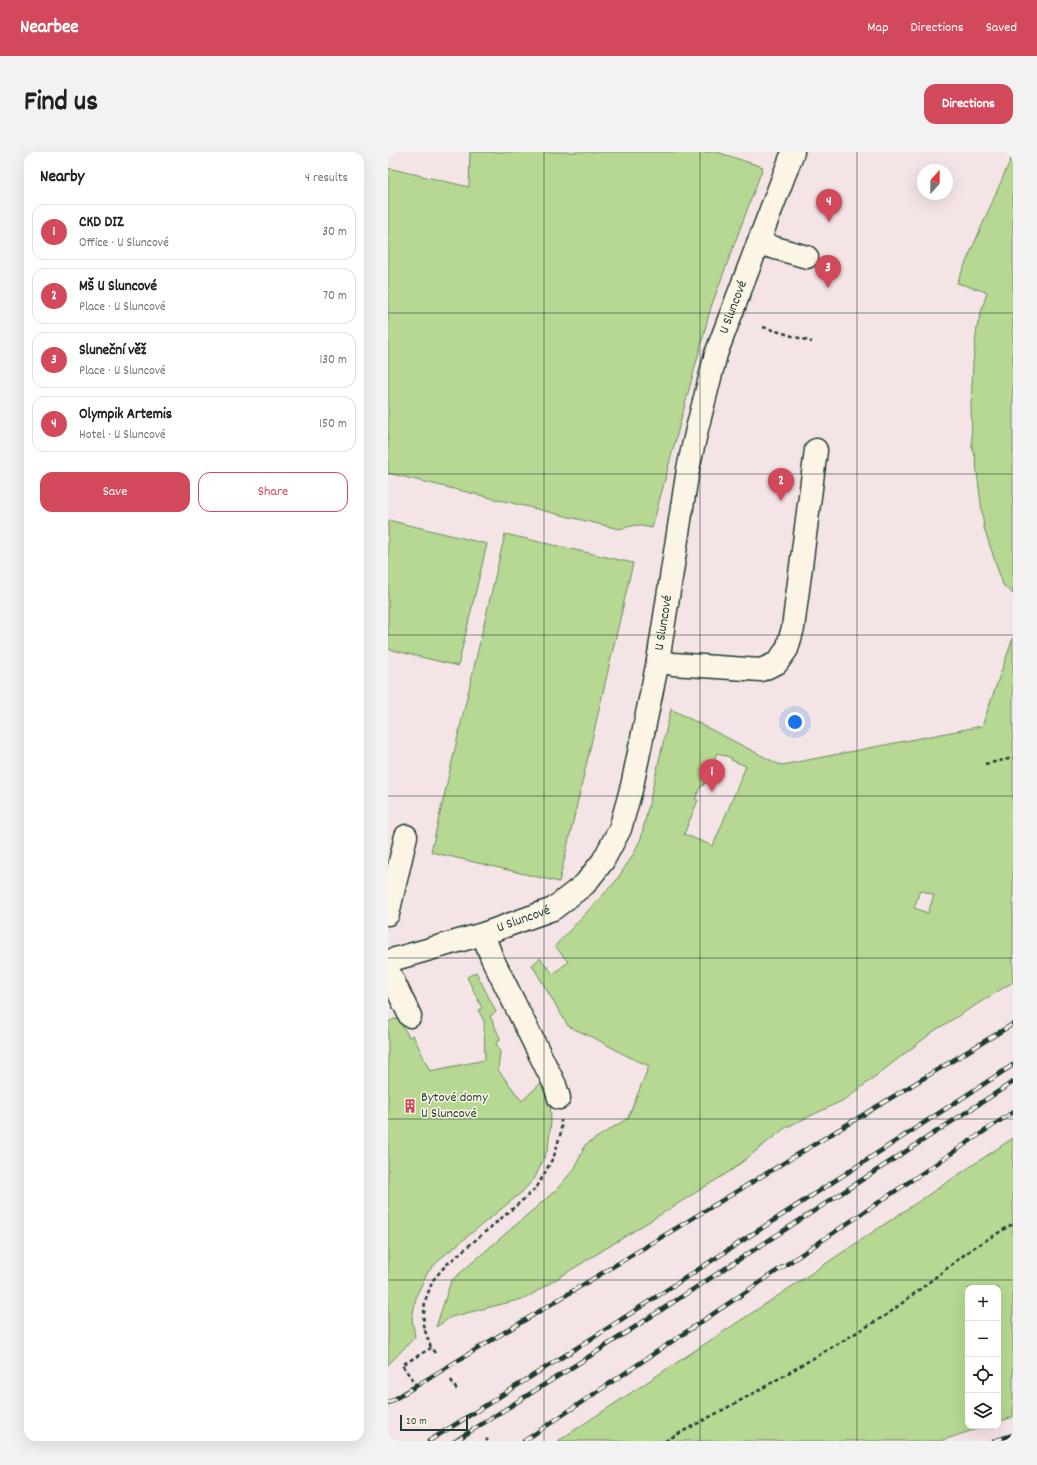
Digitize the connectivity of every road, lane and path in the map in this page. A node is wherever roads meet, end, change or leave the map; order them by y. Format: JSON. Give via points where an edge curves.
{"nodes":[{"id":1,"x":793,"y":152,"type":"edge"},
{"id":2,"x":758,"y":243,"type":"junction"},
{"id":3,"x":807,"y":257,"type":"dead end"},
{"id":4,"x":763,"y":327,"type":"dead end"},
{"id":5,"x":812,"y":342,"type":"dead end"},
{"id":6,"x":816,"y":450,"type":"dead end"},
{"id":7,"x":658,"y":661,"type":"junction"},
{"id":8,"x":1013,"y":758,"type":"edge"},
{"id":9,"x":985,"y":764,"type":"dead end"},
{"id":10,"x":406,"y":836,"type":"dead end"},
{"id":11,"x":388,"y":914,"type":"edge"},
{"id":12,"x":483,"y":934,"type":"junction"},
{"id":13,"x":388,"y":961,"type":"edge"},
{"id":14,"x":388,"y":970,"type":"edge"},
{"id":15,"x":401,"y":1011,"type":"edge"},
{"id":16,"x":560,"y":1098,"type":"joint"},
{"id":17,"x":1013,"y":1224,"type":"edge"},
{"id":18,"x":431,"y":1348,"type":"junction"},
{"id":19,"x":435,"y":1354,"type":"dead end"},
{"id":20,"x":450,"y":1380,"type":"dead end"},
{"id":21,"x":417,"y":1386,"type":"dead end"},
{"id":22,"x":458,"y":1392,"type":"dead end"},
{"id":23,"x":665,"y":1441,"type":"edge"}],
"edges":[{"from":1,"to":2,"type":"street","name":"U Sluncové"},
{"from":2,"to":3,"type":"street"},
{"from":2,"to":7,"type":"street","name":"U Sluncové","via":[[716,354],[697,429],[688,469]]},
{"from":4,"to":5,"type":"path"},
{"from":6,"to":7,"type":"street","via":[[793,628],[788,649],[777,663],[761,670]]},
{"from":7,"to":12,"type":"street","name":"U Sluncové","via":[[632,786],[620,829],[603,861],[585,884],[553,909]]},
{"from":8,"to":9,"type":"path"},
{"from":10,"to":11,"type":"street"},
{"from":12,"to":13,"type":"street","name":"U Sluncové"},
{"from":12,"to":16,"type":"street","via":[[492,958]]},
{"from":14,"to":15,"type":"street"},
{"from":16,"to":18,"type":"path","via":[[561,1121],[558,1142],[554,1156],[537,1187],[446,1265],[433,1280],[425,1301],[423,1325]]},
{"from":17,"to":23,"type":"path","via":[[973,1248],[888,1314],[756,1392]]},
{"from":18,"to":19,"type":"path"},
{"from":18,"to":21,"type":"path","via":[[402,1365]]},
{"from":20,"to":22,"type":"path"}]}
